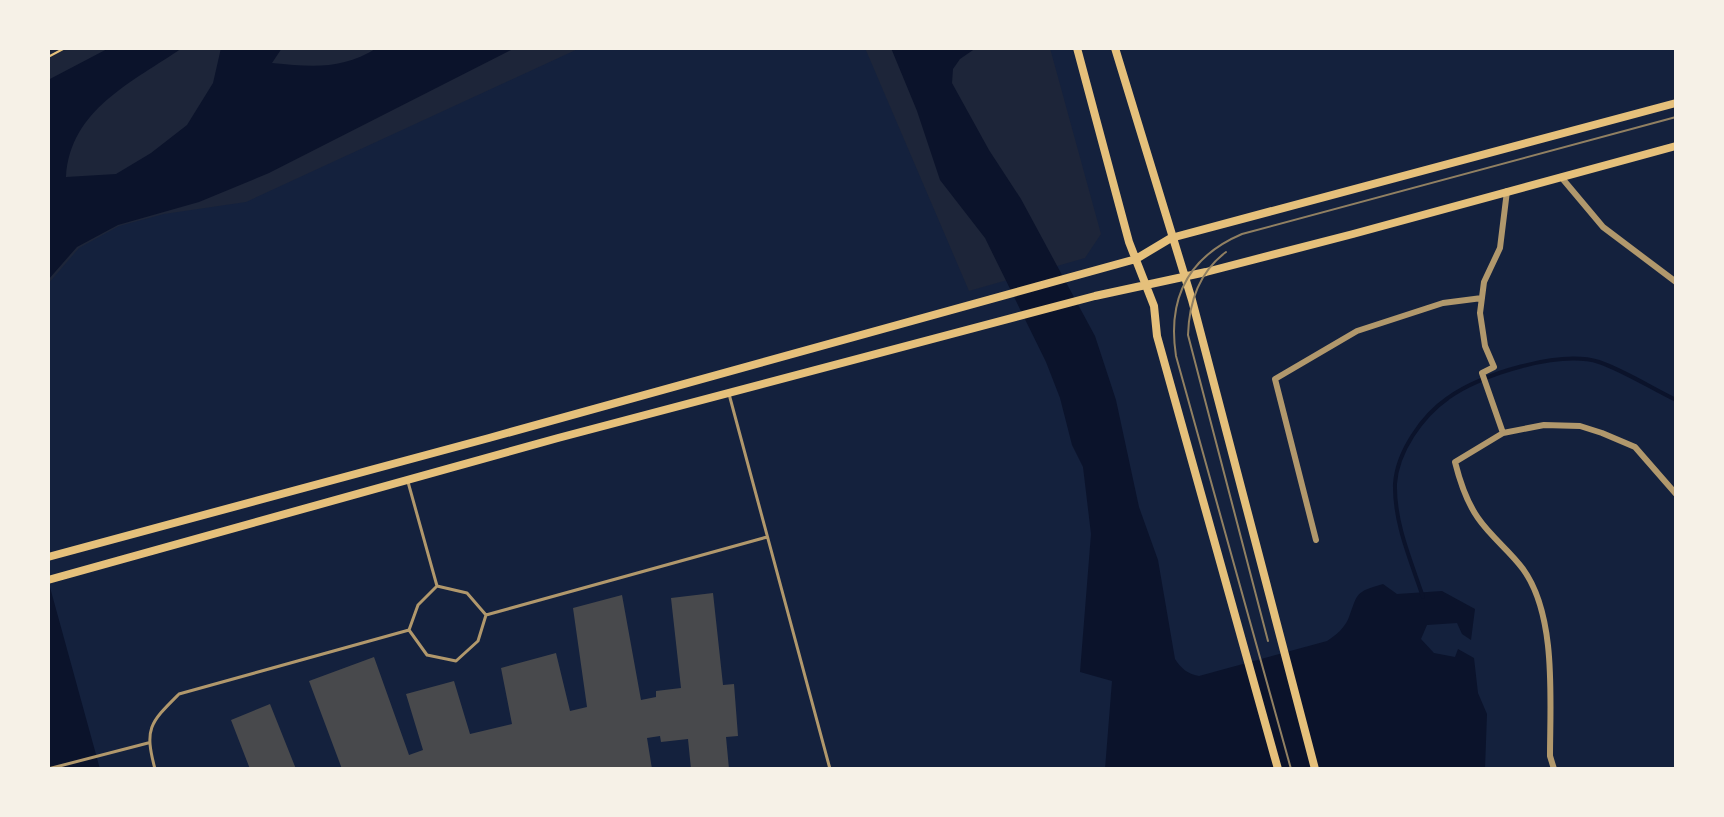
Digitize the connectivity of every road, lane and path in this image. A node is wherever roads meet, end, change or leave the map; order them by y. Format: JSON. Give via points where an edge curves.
{"nodes":[{"id":1,"x":65,"y":48,"type":"edge"},
{"id":2,"x":1077,"y":48,"type":"edge"},
{"id":3,"x":1115,"y":48,"type":"edge"},
{"id":4,"x":48,"y":57,"type":"edge"},
{"id":5,"x":1676,"y":103,"type":"edge"},
{"id":6,"x":1676,"y":146,"type":"edge"},
{"id":7,"x":1561,"y":177,"type":"junction"},
{"id":8,"x":1507,"y":191,"type":"junction"},
{"id":9,"x":1171,"y":238,"type":"junction"},
{"id":10,"x":1136,"y":259,"type":"junction"},
{"id":11,"x":1184,"y":277,"type":"junction"},
{"id":12,"x":1676,"y":282,"type":"edge"},
{"id":13,"x":1146,"y":285,"type":"junction"},
{"id":14,"x":1482,"y":298,"type":"junction"},
{"id":15,"x":728,"y":393,"type":"junction"},
{"id":16,"x":1503,"y":433,"type":"junction"},
{"id":17,"x":408,"y":480,"type":"junction"},
{"id":18,"x":1676,"y":494,"type":"edge"},
{"id":19,"x":767,"y":537,"type":"junction"},
{"id":20,"x":1316,"y":540,"type":"dead end"},
{"id":21,"x":48,"y":557,"type":"edge"},
{"id":22,"x":50,"y":580,"type":"edge"},
{"id":23,"x":437,"y":586,"type":"junction"},
{"id":24,"x":486,"y":615,"type":"junction"},
{"id":25,"x":409,"y":630,"type":"junction"},
{"id":26,"x":148,"y":743,"type":"junction"},
{"id":27,"x":48,"y":769,"type":"edge"},
{"id":28,"x":155,"y":769,"type":"edge"},
{"id":29,"x":830,"y":769,"type":"edge"},
{"id":30,"x":1278,"y":769,"type":"edge"},
{"id":31,"x":1315,"y":769,"type":"edge"},
{"id":32,"x":1554,"y":769,"type":"edge"}],
"edges":[{"from":1,"to":4,"type":"path"},
{"from":2,"to":10,"type":"main road"},
{"from":3,"to":9,"type":"main road"},
{"from":5,"to":9,"type":"main road"},
{"from":6,"to":7,"type":"main road"},
{"from":7,"to":8,"type":"main road"},
{"from":7,"to":12,"type":"street","via":[[1603,227]]},
{"from":8,"to":11,"type":"main road"},
{"from":8,"to":14,"type":"street","via":[[1500,248]]},
{"from":9,"to":10,"type":"main road"},
{"from":9,"to":11,"type":"main road"},
{"from":10,"to":13,"type":"main road"},
{"from":10,"to":21,"type":"main road"},
{"from":11,"to":13,"type":"main road"},
{"from":11,"to":31,"type":"main road"},
{"from":13,"to":15,"type":"main road"},
{"from":13,"to":30,"type":"main road"},
{"from":14,"to":16,"type":"street","via":[[1485,346],[1494,367],[1482,373]]},
{"from":14,"to":20,"type":"street","via":[[1443,303],[1357,331],[1275,379]]},
{"from":15,"to":17,"type":"main road"},
{"from":15,"to":19,"type":"lane"},
{"from":16,"to":18,"type":"street","via":[[1544,425],[1602,433],[1635,447]]},
{"from":16,"to":32,"type":"street","via":[[1455,462],[1462,489],[1479,519],[1525,571],[1542,610]]},
{"from":17,"to":22,"type":"main road"},
{"from":17,"to":23,"type":"lane"},
{"from":19,"to":24,"type":"lane"},
{"from":19,"to":29,"type":"lane"},
{"from":23,"to":24,"type":"lane","via":[[467,593]]},
{"from":23,"to":25,"type":"lane","via":[[418,605]]},
{"from":24,"to":25,"type":"lane","via":[[478,641],[456,661],[427,655]]},
{"from":25,"to":26,"type":"lane","via":[[179,694],[155,718]]},
{"from":26,"to":27,"type":"lane"},
{"from":26,"to":28,"type":"lane"}]}
